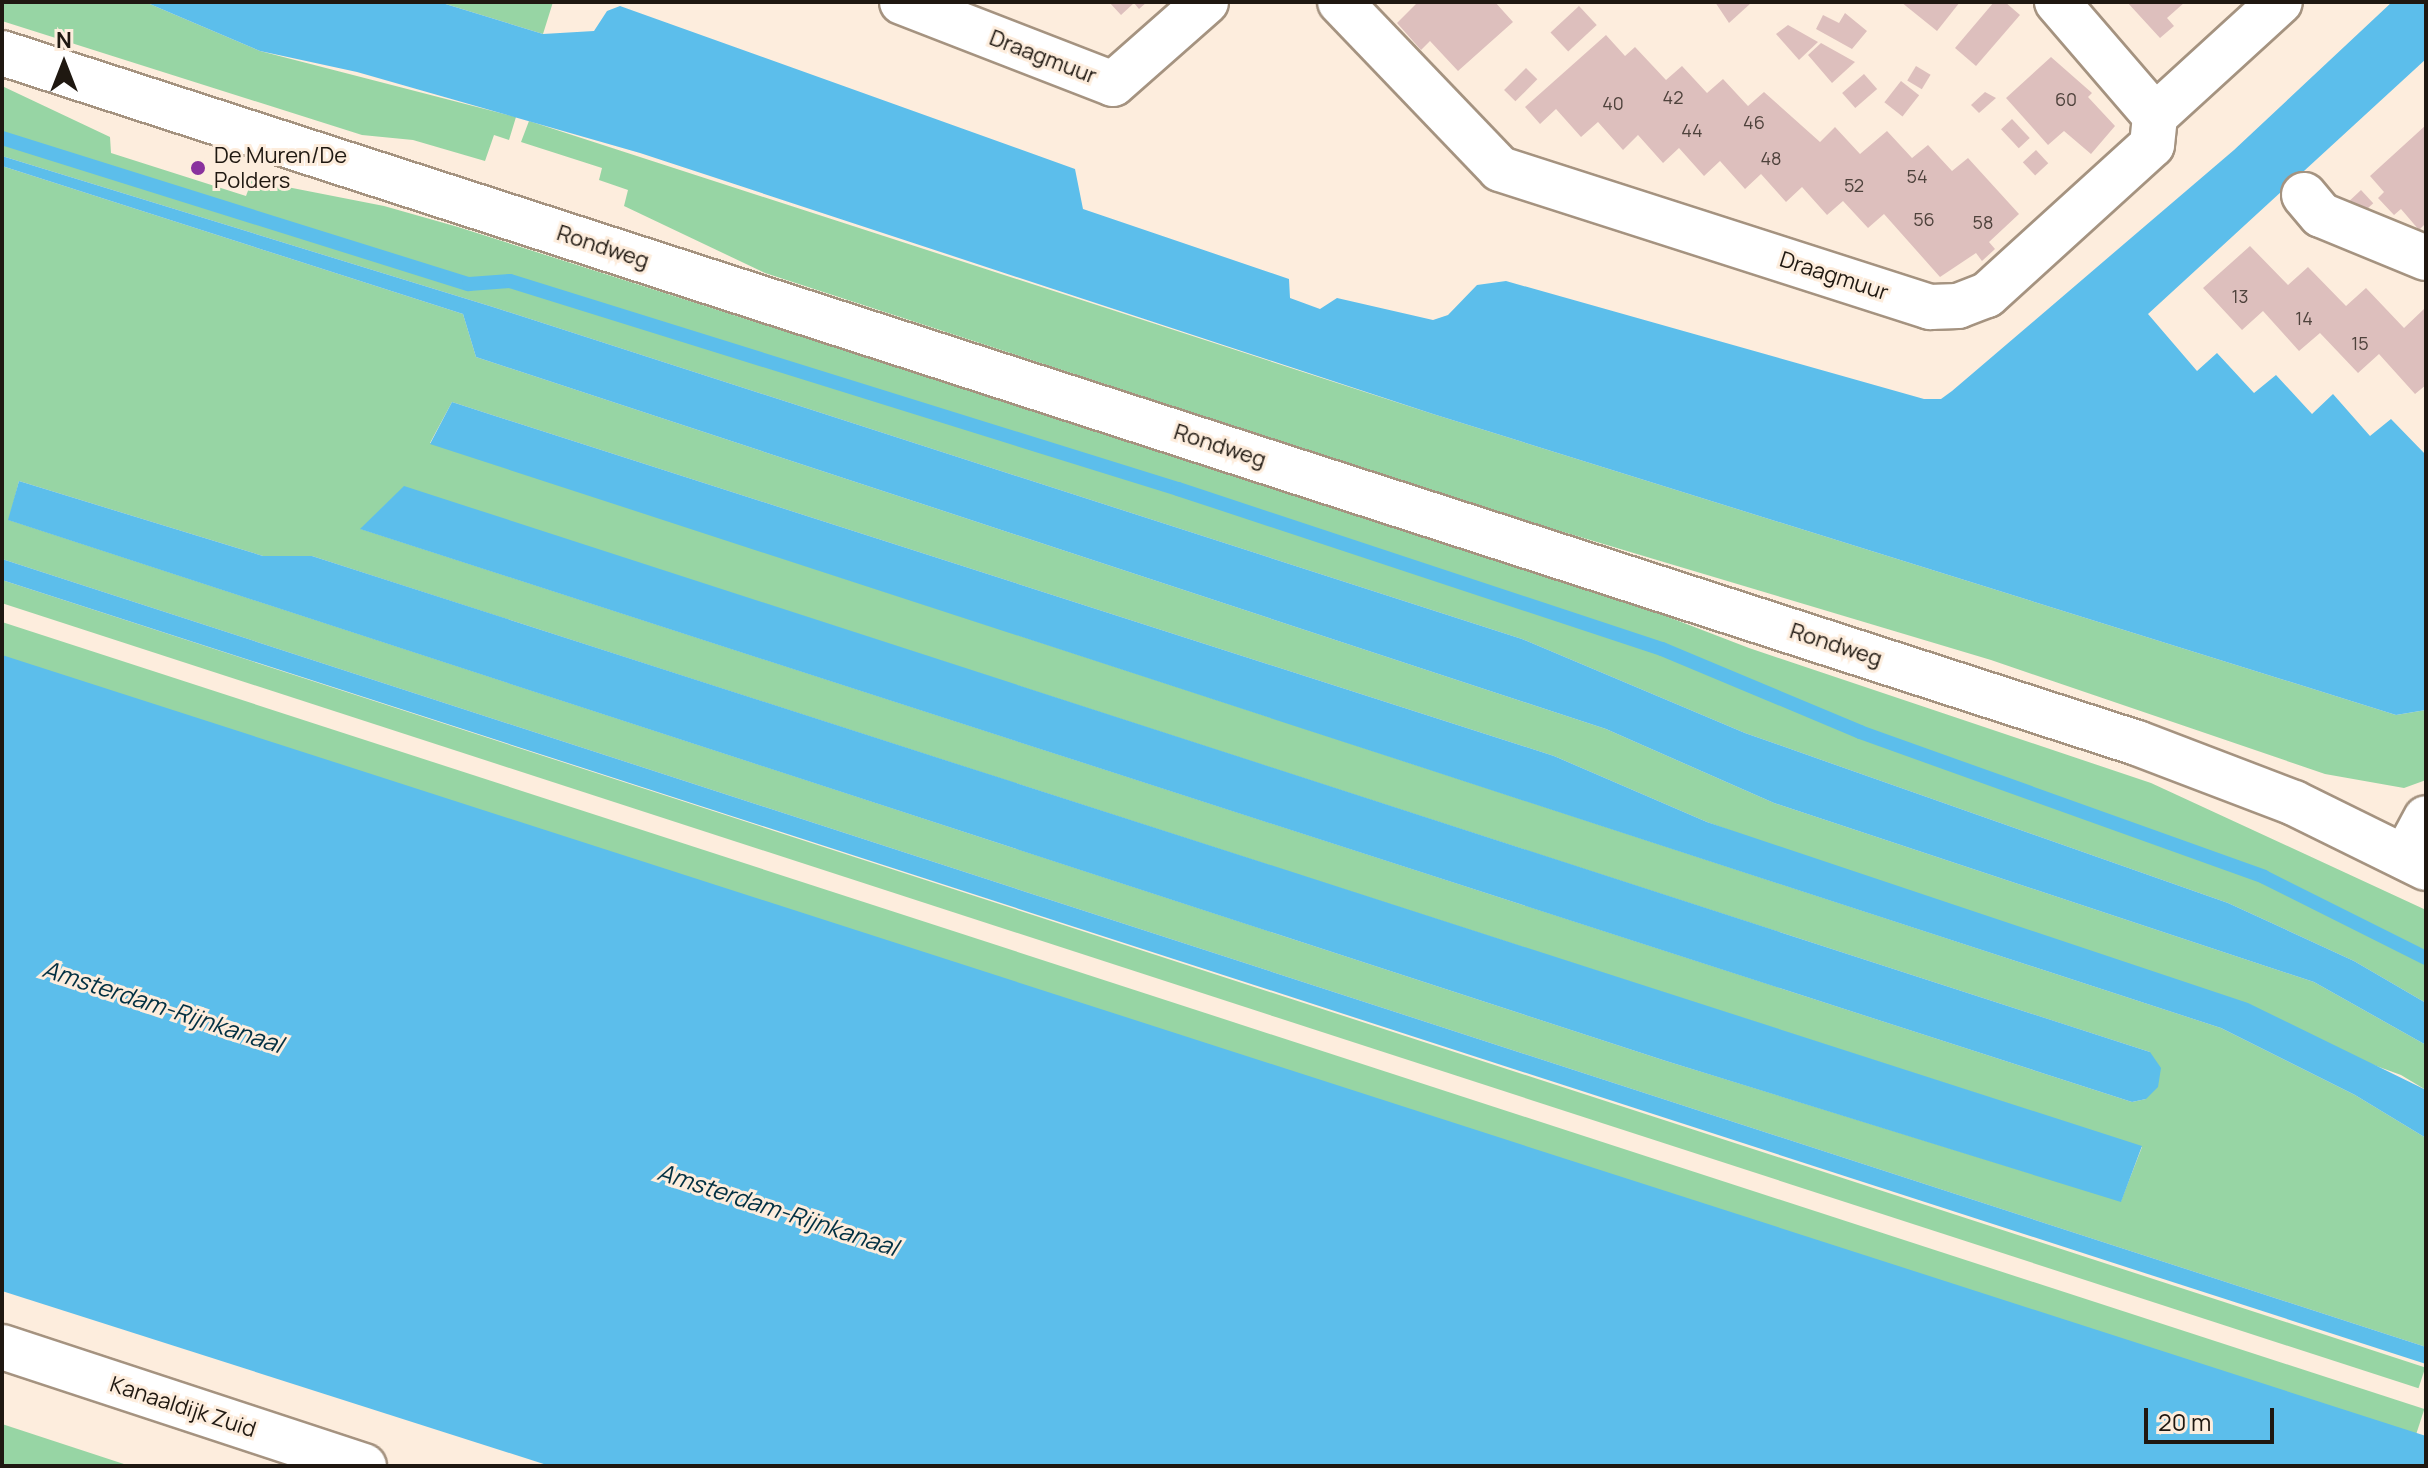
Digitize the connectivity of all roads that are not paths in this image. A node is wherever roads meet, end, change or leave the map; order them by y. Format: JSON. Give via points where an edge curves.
{"nodes":[{"id":1,"x":902,"y":2,"type":"edge"},
{"id":2,"x":1206,"y":2,"type":"edge"},
{"id":3,"x":2057,"y":2,"type":"edge"},
{"id":4,"x":2280,"y":2,"type":"edge"},
{"id":5,"x":1357,"y":8,"type":"edge"},
{"id":6,"x":2,"y":53,"type":"edge"},
{"id":7,"x":2155,"y":116,"type":"junction"},
{"id":8,"x":2304,"y":195,"type":"dead end"},
{"id":9,"x":2426,"y":258,"type":"edge"},
{"id":10,"x":2426,"y":818,"type":"edge"},
{"id":11,"x":2416,"y":862,"type":"edge"},
{"id":12,"x":2,"y":1347,"type":"edge"},
{"id":13,"x":364,"y":1466,"type":"edge"}],
"edges":[{"from":1,"to":2,"type":"main road","name":"Draagmuur","via":[[1113,84]]},
{"from":3,"to":7,"type":"main road"},
{"from":4,"to":7,"type":"main road"},
{"from":5,"to":7,"type":"main road","name":"Draagmuur","via":[[1500,169],[1930,307],[1958,306],[1987,295],[2152,145]]},
{"from":6,"to":11,"type":"main road","name":"Rondweg","via":[[2137,743],[2294,803]]},
{"from":8,"to":9,"type":"main road","via":[[2321,215]]},
{"from":10,"to":11,"type":"main road"},
{"from":12,"to":13,"type":"main road","name":"Kanaaldijk Zuid"}]}
